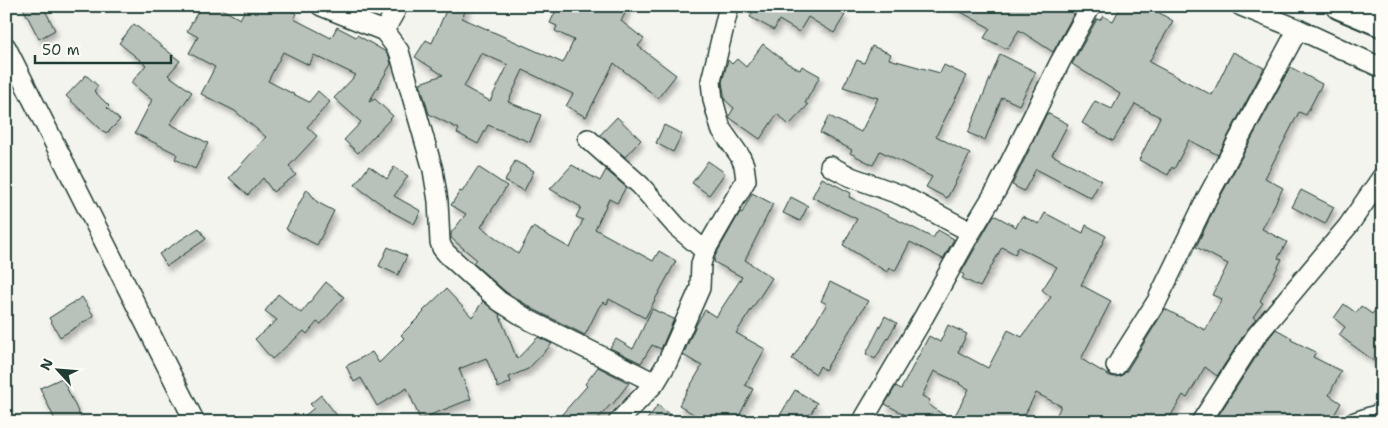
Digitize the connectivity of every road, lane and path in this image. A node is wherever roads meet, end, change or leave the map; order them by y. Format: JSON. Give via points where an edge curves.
{"nodes":[{"id":1,"x":321,"y":6,"type":"edge"},
{"id":2,"x":398,"y":6,"type":"edge"},
{"id":3,"x":729,"y":6,"type":"edge"},
{"id":4,"x":1091,"y":6,"type":"edge"},
{"id":5,"x":1241,"y":6,"type":"edge"},
{"id":6,"x":1339,"y":6,"type":"edge"},
{"id":7,"x":1382,"y":24,"type":"edge"},
{"id":8,"x":1298,"y":29,"type":"junction"},
{"id":9,"x":384,"y":31,"type":"junction"},
{"id":10,"x":8,"y":56,"type":"edge"},
{"id":11,"x":1382,"y":68,"type":"edge"},
{"id":12,"x":588,"y":139,"type":"dead end"},
{"id":13,"x":830,"y":166,"type":"dead end"},
{"id":14,"x":1382,"y":177,"type":"edge"},
{"id":15,"x":970,"y":232,"type":"junction"},
{"id":16,"x":705,"y":251,"type":"junction"},
{"id":17,"x":1116,"y":366,"type":"dead end"},
{"id":18,"x":655,"y":383,"type":"junction"},
{"id":19,"x":1382,"y":413,"type":"edge"},
{"id":20,"x":1208,"y":420,"type":"edge"},
{"id":21,"x":194,"y":422,"type":"edge"},
{"id":22,"x":618,"y":422,"type":"edge"},
{"id":23,"x":862,"y":422,"type":"edge"},
{"id":24,"x":1356,"y":422,"type":"edge"}],
"edges":[{"from":1,"to":9,"type":"street"},
{"from":2,"to":9,"type":"street"},
{"from":3,"to":16,"type":"street","via":[[711,81],[712,100],[721,129],[744,164],[746,180]]},
{"from":4,"to":15,"type":"street","via":[[997,189]]},
{"from":5,"to":8,"type":"street"},
{"from":6,"to":7,"type":"main road"},
{"from":8,"to":11,"type":"street"},
{"from":8,"to":17,"type":"street","via":[[1156,301]]},
{"from":9,"to":18,"type":"street","via":[[399,51],[433,170],[442,248],[499,301],[529,320]]},
{"from":10,"to":21,"type":"street"},
{"from":12,"to":16,"type":"street","via":[[640,185],[677,227]]},
{"from":13,"to":15,"type":"street","via":[[851,178],[901,195]]},
{"from":14,"to":20,"type":"street","via":[[1348,226],[1256,336]]},
{"from":15,"to":23,"type":"street"},
{"from":16,"to":18,"type":"street","via":[[700,288]]},
{"from":18,"to":22,"type":"street"},
{"from":19,"to":24,"type":"street"}]}
